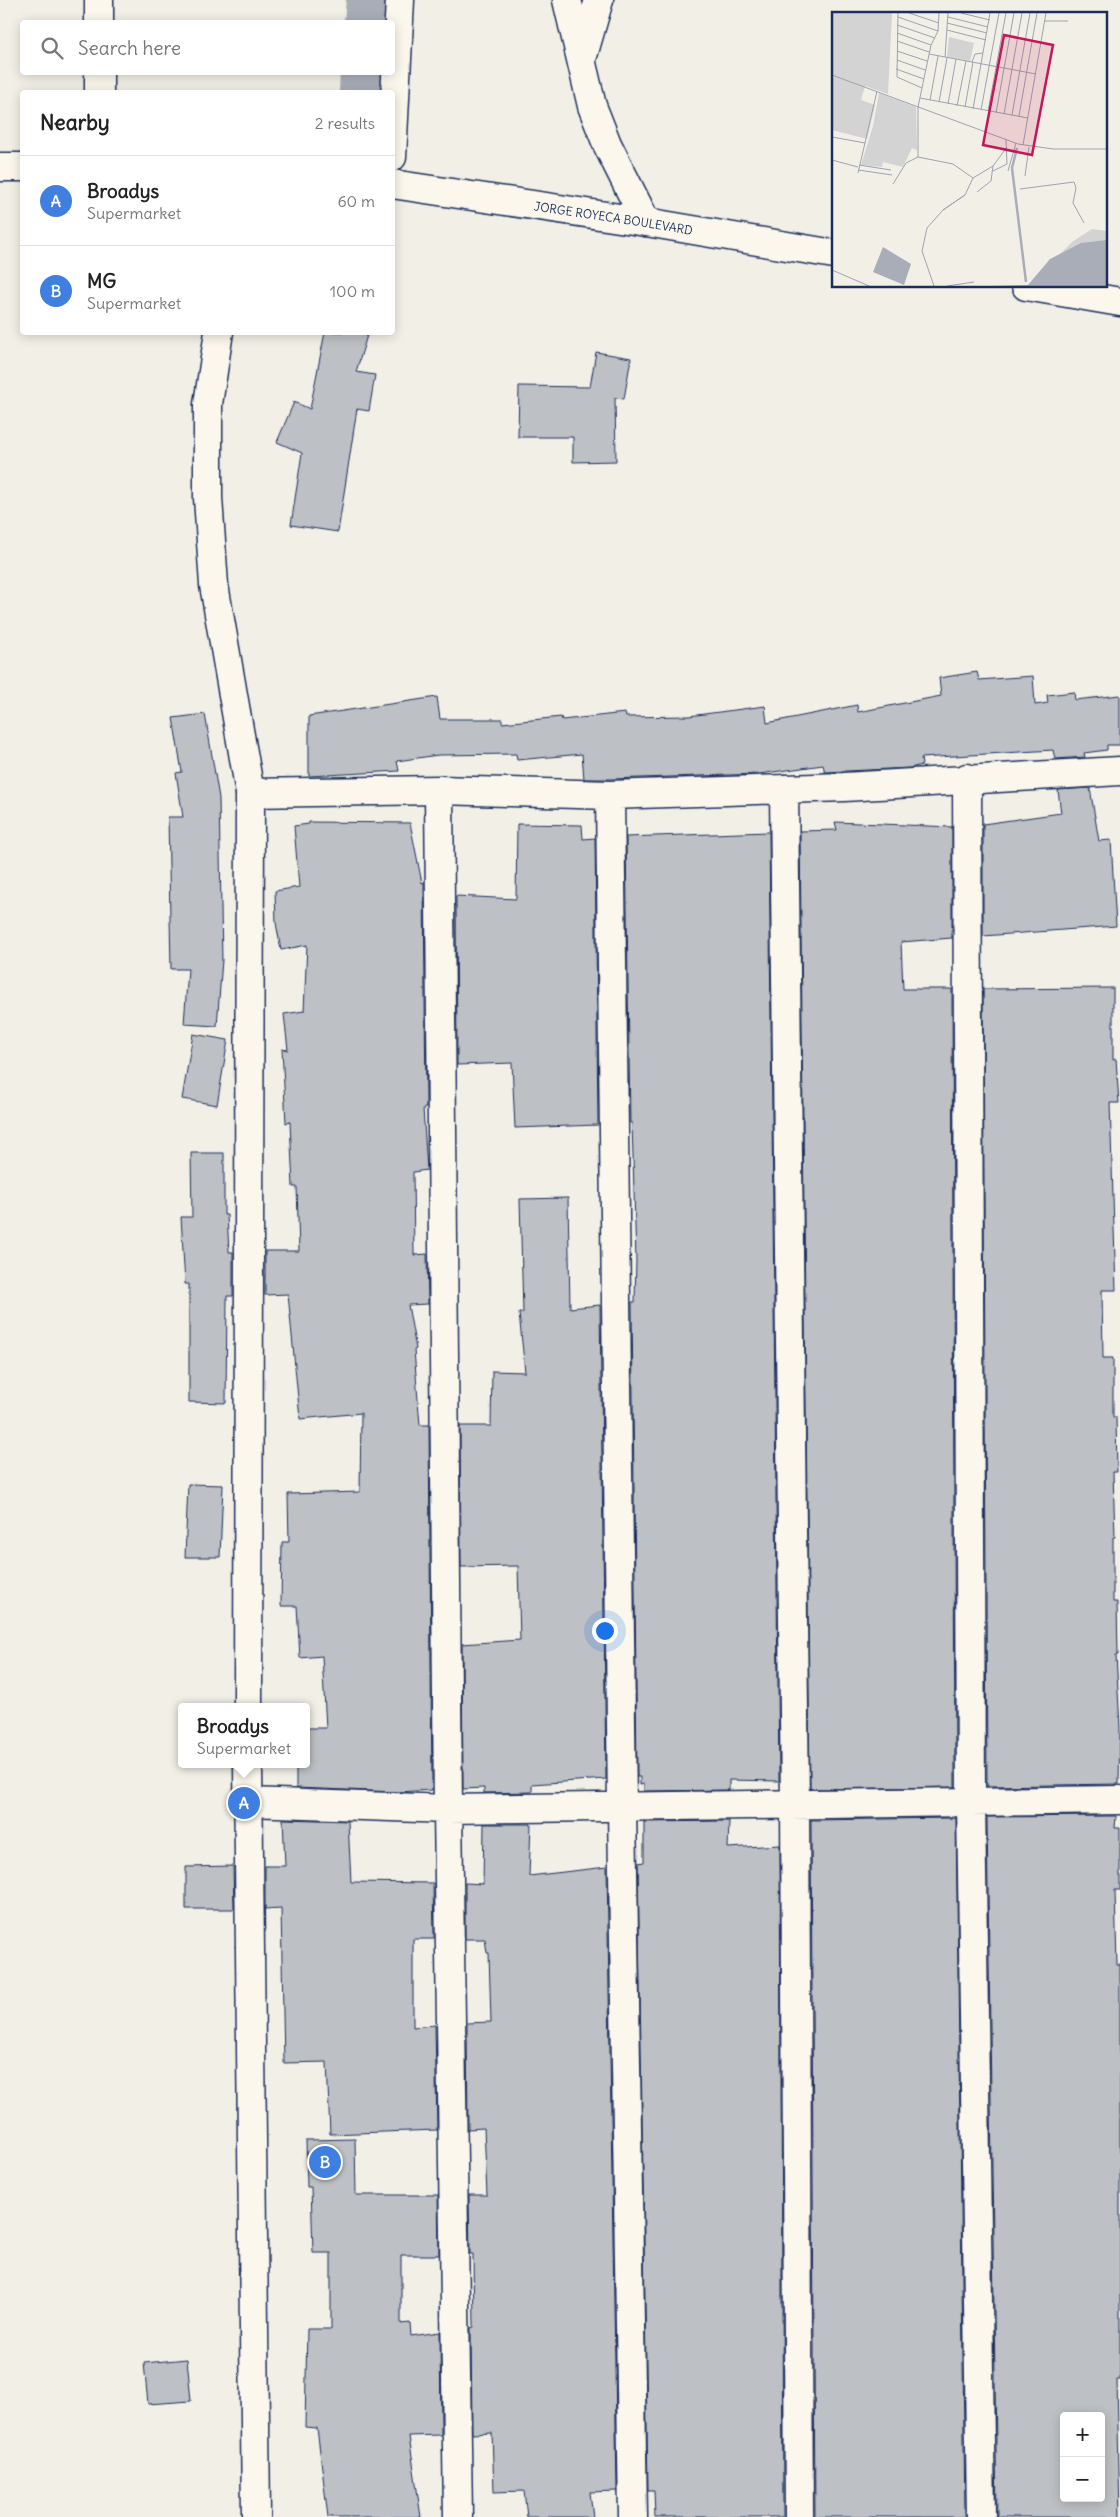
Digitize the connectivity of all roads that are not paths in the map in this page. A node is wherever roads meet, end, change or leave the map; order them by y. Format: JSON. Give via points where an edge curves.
{"nodes":[{"id":1,"x":99,"y":0,"type":"edge"},
{"id":2,"x":400,"y":0,"type":"edge"},
{"id":3,"x":567,"y":0,"type":"edge"},
{"id":4,"x":599,"y":0,"type":"edge"},
{"id":5,"x":99,"y":20,"type":"edge"},
{"id":6,"x":582,"y":61,"type":"junction"},
{"id":7,"x":99,"y":75,"type":"edge"},
{"id":8,"x":99,"y":90,"type":"edge"},
{"id":9,"x":395,"y":98,"type":"edge"},
{"id":10,"x":0,"y":167,"type":"edge"},
{"id":11,"x":20,"y":167,"type":"edge"},
{"id":12,"x":395,"y":184,"type":"edge"},
{"id":13,"x":646,"y":222,"type":"junction"},
{"id":14,"x":832,"y":254,"type":"edge"},
{"id":15,"x":1038,"y":288,"type":"edge"},
{"id":16,"x":1120,"y":302,"type":"edge"},
{"id":17,"x":219,"y":335,"type":"edge"},
{"id":18,"x":1120,"y":771,"type":"edge"},
{"id":19,"x":967,"y":778,"type":"junction"},
{"id":20,"x":784,"y":789,"type":"junction"},
{"id":21,"x":439,"y":790,"type":"junction"},
{"id":22,"x":250,"y":793,"type":"junction"},
{"id":23,"x":610,"y":796,"type":"junction"},
{"id":24,"x":248,"y":1703,"type":"edge"},
{"id":25,"x":248,"y":1768,"type":"edge"},
{"id":26,"x":1120,"y":1800,"type":"edge"},
{"id":27,"x":971,"y":1801,"type":"junction"},
{"id":28,"x":248,"y":1802,"type":"junction"},
{"id":29,"x":795,"y":1804,"type":"junction"},
{"id":30,"x":622,"y":1807,"type":"junction"},
{"id":31,"x":448,"y":1809,"type":"junction"},
{"id":32,"x":256,"y":2517,"type":"edge"},
{"id":33,"x":458,"y":2517,"type":"edge"},
{"id":34,"x":633,"y":2517,"type":"edge"},
{"id":35,"x":799,"y":2517,"type":"edge"},
{"id":36,"x":981,"y":2517,"type":"edge"}],
"edges":[{"from":1,"to":5,"type":"street"},
{"from":2,"to":9,"type":"street"},
{"from":3,"to":6,"type":"street"},
{"from":4,"to":6,"type":"street"},
{"from":6,"to":13,"type":"street","via":[[592,106],[607,144]]},
{"from":7,"to":8,"type":"street"},
{"from":10,"to":11,"type":"street"},
{"from":12,"to":13,"type":"street","name":"JORGE ROYECA BOULEVARD"},
{"from":13,"to":14,"type":"street","name":"JORGE ROYECA BOULEVARD"},
{"from":15,"to":16,"type":"street"},
{"from":17,"to":22,"type":"street","via":[[208,404],[208,507],[214,585]]},
{"from":18,"to":19,"type":"street"},
{"from":19,"to":20,"type":"street"},
{"from":19,"to":27,"type":"street"},
{"from":20,"to":23,"type":"street"},
{"from":20,"to":29,"type":"street"},
{"from":21,"to":22,"type":"street"},
{"from":21,"to":23,"type":"street"},
{"from":21,"to":31,"type":"street"},
{"from":22,"to":24,"type":"street"},
{"from":23,"to":30,"type":"street"},
{"from":25,"to":28,"type":"street"},
{"from":26,"to":27,"type":"street"},
{"from":27,"to":29,"type":"street"},
{"from":27,"to":36,"type":"street"},
{"from":28,"to":31,"type":"street"},
{"from":28,"to":32,"type":"street"},
{"from":29,"to":30,"type":"street"},
{"from":29,"to":35,"type":"street"},
{"from":30,"to":31,"type":"street"},
{"from":30,"to":34,"type":"street"},
{"from":31,"to":33,"type":"street"}]}
